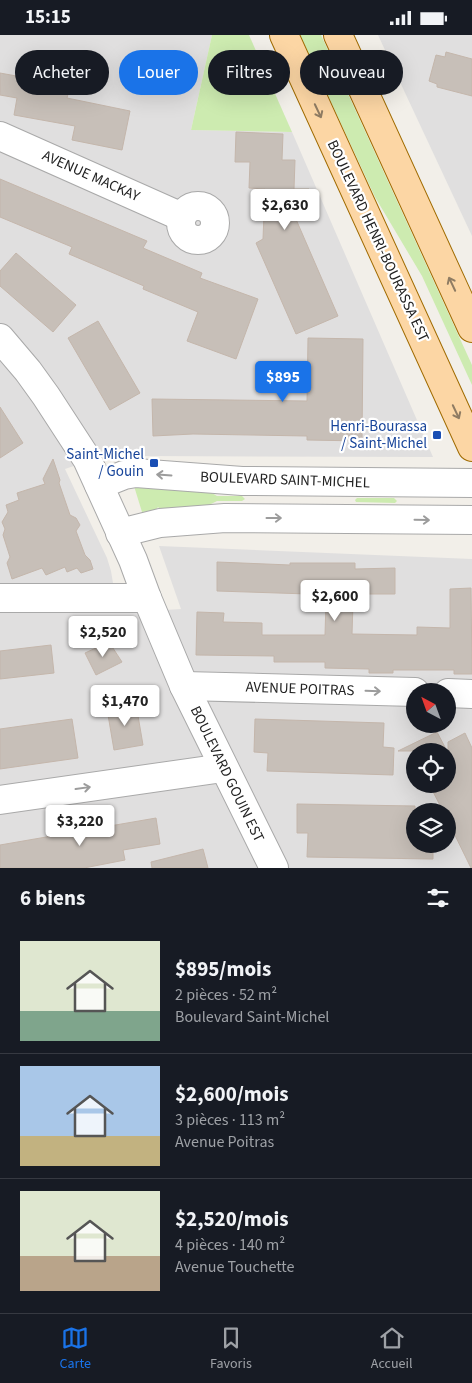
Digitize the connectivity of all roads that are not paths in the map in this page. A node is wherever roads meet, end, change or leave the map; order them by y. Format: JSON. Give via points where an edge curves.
{"nodes":[{"id":1,"x":284,"y":35,"type":"edge"},
{"id":2,"x":338,"y":35,"type":"edge"},
{"id":3,"x":0,"y":136,"type":"edge"},
{"id":4,"x":182,"y":217,"type":"dead end"},
{"id":5,"x":472,"y":328,"type":"edge"},
{"id":6,"x":0,"y":338,"type":"edge"},
{"id":7,"x":472,"y":447,"type":"edge"},
{"id":8,"x":472,"y":483,"type":"edge"},
{"id":9,"x":99,"y":485,"type":"junction"},
{"id":10,"x":472,"y":520,"type":"edge"},
{"id":11,"x":120,"y":533,"type":"junction"},
{"id":12,"x":0,"y":598,"type":"edge"},
{"id":13,"x":147,"y":598,"type":"junction"},
{"id":14,"x":184,"y":686,"type":"junction"},
{"id":15,"x":406,"y":692,"type":"edge"},
{"id":16,"x":456,"y":693,"type":"edge"},
{"id":17,"x":472,"y":694,"type":"edge"},
{"id":18,"x":223,"y":768,"type":"junction"},
{"id":19,"x":0,"y":800,"type":"edge"},
{"id":20,"x":274,"y":868,"type":"edge"}],
"edges":[{"from":1,"to":7,"type":"main road","name":"BOULEVARD HENRI-BOURASSA EST","one_way":true},
{"from":5,"to":2,"type":"main road","one_way":true},
{"from":3,"to":4,"type":"street","name":"AVENUE MACKAY"},
{"from":6,"to":9,"type":"street","name":"BOULEVARD GOUIN EST","via":[[46,396],[87,459]]},
{"from":8,"to":9,"type":"street","name":"BOULEVARD SAINT-MICHEL","one_way":true,"via":[[232,480],[136,473]]},
{"from":9,"to":11,"type":"street","name":"BOULEVARD GOUIN EST"},
{"from":11,"to":10,"type":"street","one_way":true,"via":[[160,523],[225,518]]},
{"from":11,"to":13,"type":"street","name":"BOULEVARD GOUIN EST","via":[[134,560]]},
{"from":12,"to":13,"type":"street"},
{"from":13,"to":14,"type":"street","name":"BOULEVARD GOUIN EST"},
{"from":14,"to":15,"type":"street","name":"AVENUE POITRAS","one_way":true},
{"from":14,"to":18,"type":"street","name":"BOULEVARD GOUIN EST"},
{"from":16,"to":17,"type":"street"},
{"from":19,"to":18,"type":"street","one_way":true},
{"from":18,"to":20,"type":"street","name":"BOULEVARD GOUIN EST"}]}
